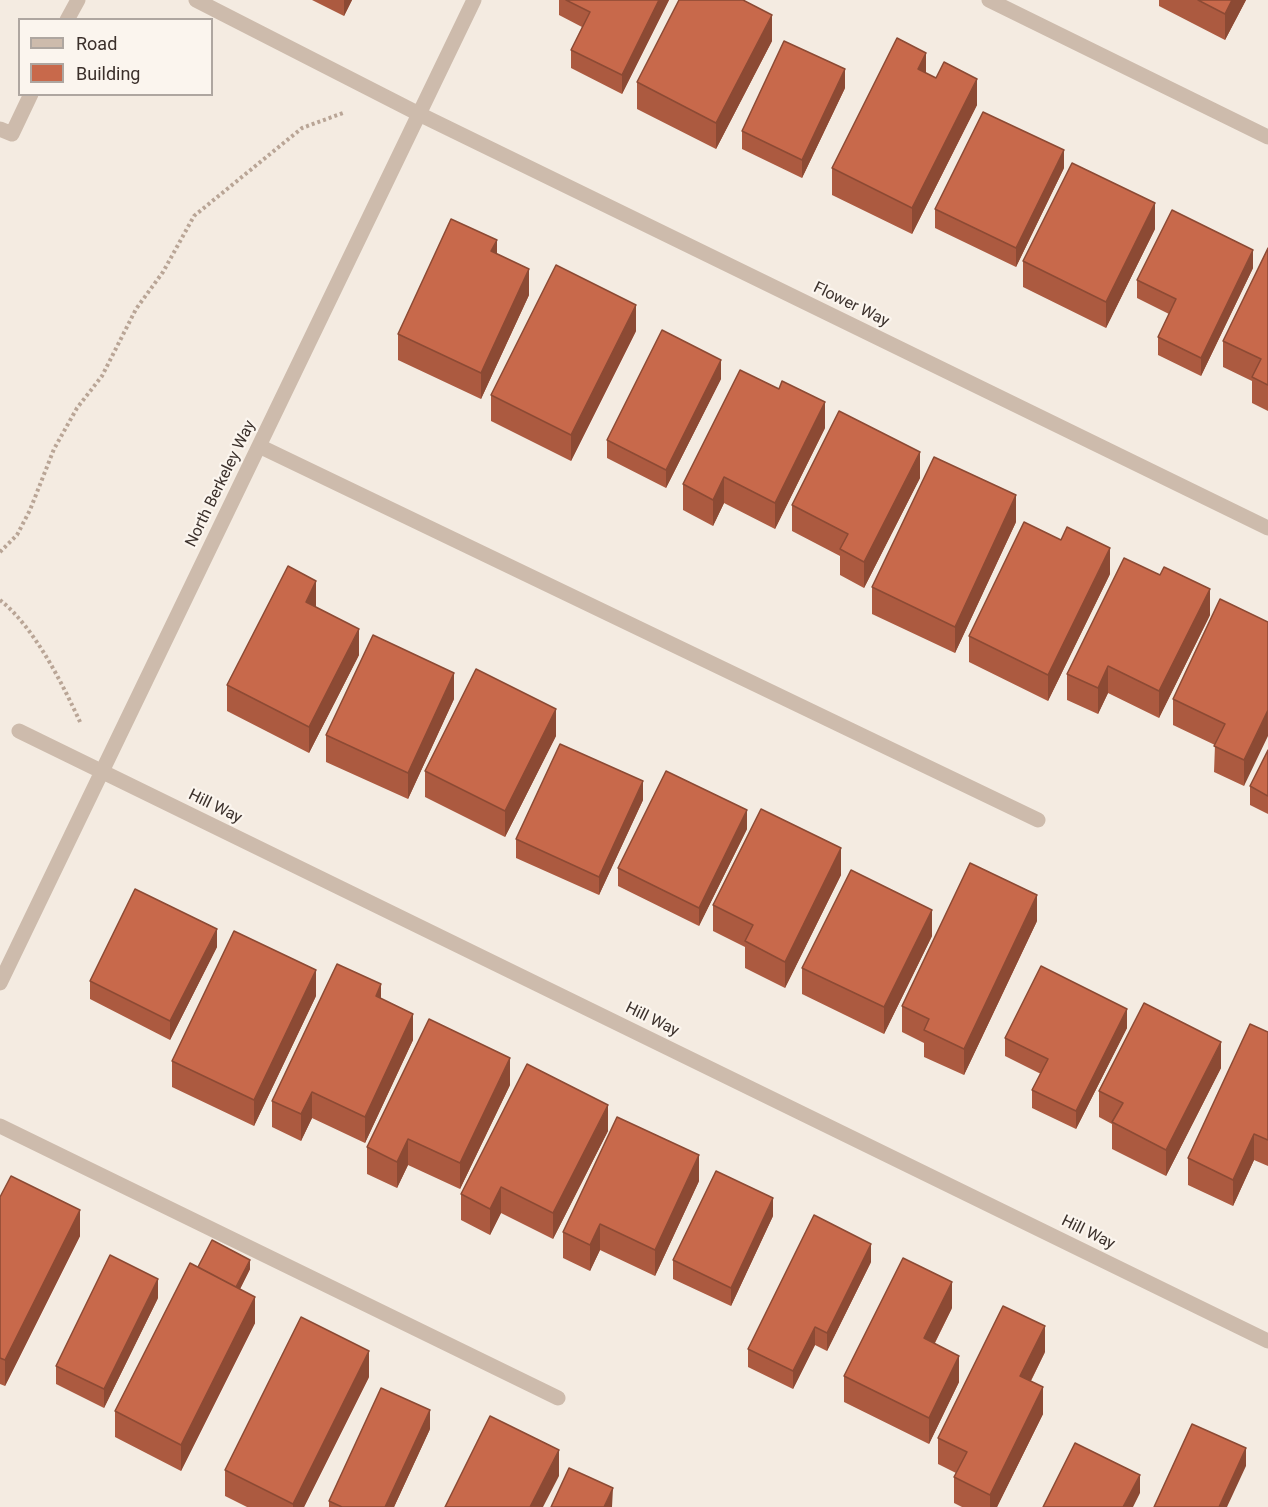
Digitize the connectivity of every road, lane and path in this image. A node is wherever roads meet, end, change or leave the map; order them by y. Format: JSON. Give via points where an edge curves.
{"nodes":[{"id":1,"x":78,"y":0,"type":"edge"},
{"id":2,"x":196,"y":0,"type":"edge"},
{"id":3,"x":474,"y":0,"type":"edge"},
{"id":4,"x":989,"y":0,"type":"edge"},
{"id":5,"x":68,"y":18,"type":"edge"},
{"id":6,"x":30,"y":96,"type":"edge"},
{"id":7,"x":353,"y":113,"type":"dead end"},
{"id":8,"x":419,"y":114,"type":"junction"},
{"id":9,"x":0,"y":129,"type":"edge"},
{"id":10,"x":1268,"y":136,"type":"edge"},
{"id":11,"x":259,"y":446,"type":"junction"},
{"id":12,"x":1268,"y":528,"type":"edge"},
{"id":13,"x":0,"y":552,"type":"edge"},
{"id":14,"x":0,"y":600,"type":"edge"},
{"id":15,"x":19,"y":731,"type":"dead end"},
{"id":16,"x":102,"y":771,"type":"junction"},
{"id":17,"x":1038,"y":820,"type":"dead end"},
{"id":18,"x":0,"y":983,"type":"edge"},
{"id":19,"x":0,"y":1126,"type":"edge"},
{"id":20,"x":1268,"y":1341,"type":"edge"},
{"id":21,"x":558,"y":1398,"type":"dead end"}],
"edges":[{"from":1,"to":5,"type":"street"},
{"from":2,"to":8,"type":"street","name":"Flower Way"},
{"from":3,"to":8,"type":"street","name":"North Berkeley Way"},
{"from":4,"to":10,"type":"street"},
{"from":6,"to":9,"type":"street","via":[[12,135]]},
{"from":7,"to":13,"type":"path","via":[[342,112],[302,128],[194,216],[163,272],[136,309],[102,376],[76,408],[54,449],[30,510],[16,535]]},
{"from":8,"to":11,"type":"street","name":"North Berkeley Way"},
{"from":8,"to":12,"type":"street","name":"Flower Way"},
{"from":11,"to":16,"type":"street","name":"North Berkeley Way"},
{"from":11,"to":17,"type":"street"},
{"from":14,"to":16,"type":"path","via":[[17,613],[66,691]]},
{"from":15,"to":16,"type":"street","name":"Hill Way"},
{"from":16,"to":18,"type":"street","name":"North Berkeley Way"},
{"from":16,"to":20,"type":"street","name":"Hill Way"},
{"from":19,"to":21,"type":"street"}]}
